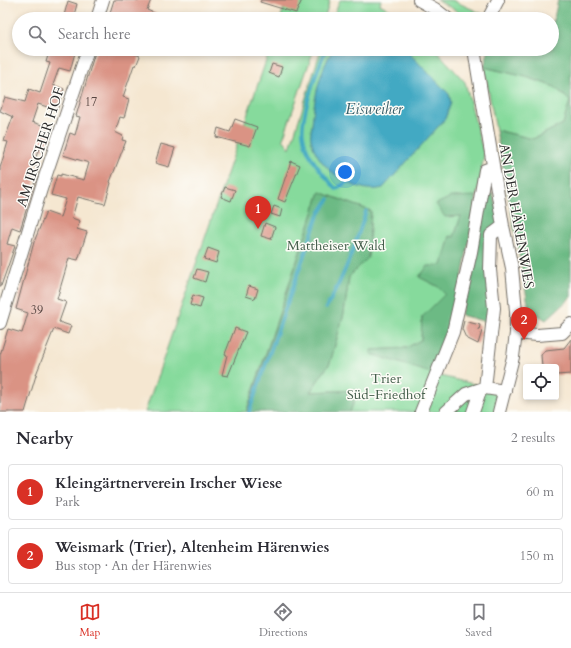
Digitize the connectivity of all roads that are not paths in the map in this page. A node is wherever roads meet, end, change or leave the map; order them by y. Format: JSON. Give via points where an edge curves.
{"nodes":[{"id":1,"x":103,"y":0,"type":"edge"},
{"id":2,"x":419,"y":0,"type":"edge"},
{"id":3,"x":498,"y":0,"type":"edge"},
{"id":4,"x":99,"y":12,"type":"edge"},
{"id":5,"x":439,"y":12,"type":"edge"},
{"id":6,"x":492,"y":12,"type":"edge"},
{"id":7,"x":86,"y":56,"type":"edge"},
{"id":8,"x":475,"y":56,"type":"edge"},
{"id":9,"x":493,"y":167,"type":"junction"},
{"id":10,"x":503,"y":226,"type":"junction"},
{"id":11,"x":0,"y":323,"type":"edge"},
{"id":12,"x":571,"y":324,"type":"edge"},
{"id":13,"x":516,"y":333,"type":"junction"},
{"id":14,"x":483,"y":389,"type":"junction"},
{"id":15,"x":505,"y":391,"type":"junction"},
{"id":16,"x":421,"y":412,"type":"edge"},
{"id":17,"x":446,"y":412,"type":"edge"},
{"id":18,"x":473,"y":412,"type":"edge"},
{"id":19,"x":499,"y":412,"type":"edge"}],
"edges":[{"from":1,"to":4,"type":"street"},
{"from":2,"to":5,"type":"street"},
{"from":3,"to":6,"type":"street"},
{"from":7,"to":11,"type":"street","name":"AM IRSCHER HOF"},
{"from":8,"to":9,"type":"street","name":"AN DER HÄRENWIES"},
{"from":9,"to":10,"type":"street","name":"AN DER HÄRENWIES"},
{"from":9,"to":16,"type":"street","via":[[484,170],[471,252],[453,332]]},
{"from":10,"to":13,"type":"street","name":"AN DER HÄRENWIES","via":[[512,268]]},
{"from":10,"to":14,"type":"street","via":[[491,235],[490,270],[494,308]]},
{"from":12,"to":13,"type":"street","via":[[562,333]]},
{"from":13,"to":15,"type":"street","name":"AN DER HÄRENWIES"},
{"from":14,"to":15,"type":"street"},
{"from":14,"to":17,"type":"street","via":[[466,394]]},
{"from":14,"to":18,"type":"street"},
{"from":15,"to":19,"type":"street","name":"AN DER HÄRENWIES"}]}
